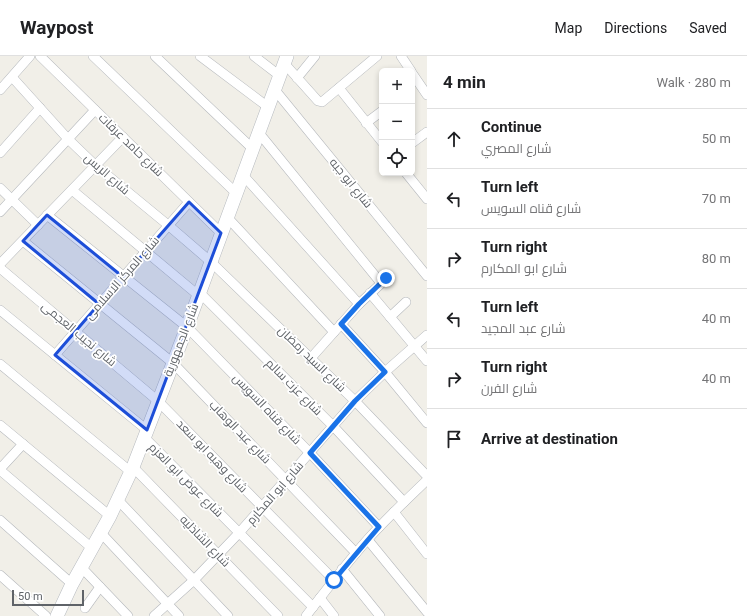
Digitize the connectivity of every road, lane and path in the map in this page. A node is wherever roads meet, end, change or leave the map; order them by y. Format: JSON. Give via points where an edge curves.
{"nodes":[{"id":1,"x":30,"y":56,"type":"edge"},
{"id":2,"x":40,"y":56,"type":"edge"},
{"id":3,"x":93,"y":56,"type":"edge"},
{"id":4,"x":155,"y":56,"type":"edge"},
{"id":5,"x":200,"y":56,"type":"edge"},
{"id":6,"x":254,"y":56,"type":"edge"},
{"id":7,"x":315,"y":56,"type":"edge"},
{"id":8,"x":377,"y":56,"type":"edge"},
{"id":9,"x":401,"y":56,"type":"edge"},
{"id":10,"x":286,"y":60,"type":"edge"},
{"id":11,"x":408,"y":68,"type":"edge"},
{"id":12,"x":280,"y":76,"type":"junction"},
{"id":13,"x":12,"y":77,"type":"junction"},
{"id":14,"x":297,"y":78,"type":"junction"},
{"id":15,"x":415,"y":85,"type":"edge"},
{"id":16,"x":339,"y":88,"type":"junction"},
{"id":17,"x":0,"y":90,"type":"edge"},
{"id":18,"x":275,"y":90,"type":"junction"},
{"id":19,"x":427,"y":95,"type":"edge"},
{"id":20,"x":268,"y":107,"type":"junction"},
{"id":21,"x":40,"y":108,"type":"junction"},
{"id":22,"x":95,"y":110,"type":"junction"},
{"id":23,"x":379,"y":113,"type":"edge"},
{"id":24,"x":366,"y":123,"type":"junction"},
{"id":25,"x":427,"y":132,"type":"edge"},
{"id":26,"x":259,"y":134,"type":"junction"},
{"id":27,"x":123,"y":137,"type":"junction"},
{"id":28,"x":68,"y":139,"type":"junction"},
{"id":29,"x":380,"y":140,"type":"edge"},
{"id":30,"x":415,"y":141,"type":"edge"},
{"id":31,"x":253,"y":149,"type":"junction"},
{"id":32,"x":0,"y":153,"type":"edge"},
{"id":33,"x":95,"y":165,"type":"junction"},
{"id":34,"x":243,"y":175,"type":"junction"},
{"id":35,"x":408,"y":176,"type":"edge"},
{"id":36,"x":0,"y":188,"type":"edge"},
{"id":37,"x":72,"y":190,"type":"junction"},
{"id":38,"x":236,"y":194,"type":"junction"},
{"id":39,"x":12,"y":199,"type":"junction"},
{"id":40,"x":427,"y":199,"type":"edge"},
{"id":41,"x":189,"y":202,"type":"junction"},
{"id":42,"x":0,"y":212,"type":"edge"},
{"id":43,"x":47,"y":215,"type":"junction"},
{"id":44,"x":227,"y":217,"type":"junction"},
{"id":45,"x":38,"y":225,"type":"junction"},
{"id":46,"x":168,"y":225,"type":"junction"},
{"id":47,"x":221,"y":233,"type":"junction"},
{"id":48,"x":23,"y":241,"type":"junction"},
{"id":49,"x":146,"y":251,"type":"junction"},
{"id":50,"x":211,"y":262,"type":"junction"},
{"id":51,"x":0,"y":264,"type":"edge"},
{"id":52,"x":0,"y":268,"type":"edge"},
{"id":53,"x":427,"y":276,"type":"edge"},
{"id":54,"x":123,"y":277,"type":"junction"},
{"id":55,"x":370,"y":293,"type":"junction"},
{"id":56,"x":199,"y":294,"type":"junction"},
{"id":57,"x":406,"y":302,"type":"dead end"},
{"id":58,"x":100,"y":304,"type":"junction"},
{"id":59,"x":359,"y":304,"type":"junction"},
{"id":60,"x":0,"y":310,"type":"edge"},
{"id":61,"x":390,"y":317,"type":"junction"},
{"id":62,"x":341,"y":324,"type":"junction"},
{"id":63,"x":187,"y":327,"type":"junction"},
{"id":64,"x":76,"y":331,"type":"junction"},
{"id":65,"x":334,"y":332,"type":"junction"},
{"id":66,"x":427,"y":335,"type":"edge"},
{"id":67,"x":414,"y":346,"type":"junction"},
{"id":68,"x":55,"y":355,"type":"junction"},
{"id":69,"x":311,"y":358,"type":"junction"},
{"id":70,"x":427,"y":361,"type":"edge"},
{"id":71,"x":173,"y":363,"type":"junction"},
{"id":72,"x":0,"y":364,"type":"edge"},
{"id":73,"x":385,"y":372,"type":"junction"},
{"id":74,"x":158,"y":401,"type":"junction"},
{"id":75,"x":355,"y":401,"type":"junction"},
{"id":76,"x":427,"y":423,"type":"edge"},
{"id":77,"x":0,"y":425,"type":"edge"},
{"id":78,"x":333,"y":426,"type":"junction"},
{"id":79,"x":146,"y":434,"type":"junction"},
{"id":80,"x":23,"y":444,"type":"junction"},
{"id":81,"x":310,"y":453,"type":"junction"},
{"id":82,"x":132,"y":469,"type":"junction"},
{"id":83,"x":0,"y":470,"type":"edge"},
{"id":84,"x":286,"y":480,"type":"junction"},
{"id":85,"x":426,"y":481,"type":"edge"},
{"id":86,"x":118,"y":500,"type":"junction"},
{"id":87,"x":404,"y":502,"type":"junction"},
{"id":88,"x":262,"y":508,"type":"junction"},
{"id":89,"x":394,"y":512,"type":"junction"},
{"id":90,"x":110,"y":516,"type":"junction"},
{"id":91,"x":0,"y":520,"type":"edge"},
{"id":92,"x":379,"y":527,"type":"junction"},
{"id":93,"x":101,"y":533,"type":"junction"},
{"id":94,"x":239,"y":533,"type":"junction"},
{"id":95,"x":368,"y":540,"type":"junction"},
{"id":96,"x":93,"y":549,"type":"junction"},
{"id":97,"x":356,"y":554,"type":"junction"},
{"id":98,"x":427,"y":554,"type":"edge"},
{"id":99,"x":218,"y":555,"type":"junction"},
{"id":100,"x":82,"y":568,"type":"junction"},
{"id":101,"x":342,"y":570,"type":"junction"},
{"id":102,"x":0,"y":575,"type":"edge"},
{"id":103,"x":194,"y":580,"type":"junction"},
{"id":104,"x":334,"y":580,"type":"junction"},
{"id":105,"x":72,"y":584,"type":"junction"},
{"id":106,"x":100,"y":587,"type":"junction"},
{"id":107,"x":320,"y":598,"type":"junction"},
{"id":108,"x":168,"y":604,"type":"junction"},
{"id":109,"x":313,"y":607,"type":"junction"},
{"id":110,"x":85,"y":608,"type":"dead end"},
{"id":111,"x":427,"y":612,"type":"edge"},
{"id":112,"x":55,"y":616,"type":"edge"},
{"id":113,"x":128,"y":616,"type":"edge"},
{"id":114,"x":154,"y":616,"type":"edge"},
{"id":115,"x":179,"y":616,"type":"edge"},
{"id":116,"x":228,"y":616,"type":"edge"},
{"id":117,"x":278,"y":616,"type":"edge"},
{"id":118,"x":306,"y":616,"type":"edge"},
{"id":119,"x":334,"y":616,"type":"edge"},
{"id":120,"x":380,"y":616,"type":"edge"}],
"edges":[{"from":1,"to":13,"type":"street"},
{"from":2,"to":22,"type":"street","name":"شارع حامد عرفات"},
{"from":3,"to":38,"type":"street"},
{"from":4,"to":31,"type":"street"},
{"from":5,"to":20,"type":"street"},
{"from":6,"to":12,"type":"street"},
{"from":7,"to":14,"type":"street"},
{"from":8,"to":16,"type":"street"},
{"from":9,"to":11,"type":"street"},
{"from":10,"to":12,"type":"street","name":"شارع الجمهورية"},
{"from":10,"to":14,"type":"street"},
{"from":12,"to":18,"type":"street","name":"شارع الجمهورية"},
{"from":13,"to":17,"type":"street"},
{"from":13,"to":21,"type":"street","name":"شارع الريس"},
{"from":14,"to":16,"type":"street","via":[[319,102],[324,102]]},
{"from":15,"to":19,"type":"street"},
{"from":16,"to":24,"type":"street"},
{"from":18,"to":20,"type":"street","name":"شارع الجمهورية"},
{"from":18,"to":53,"type":"street","name":"شارع ابو جبه"},
{"from":20,"to":26,"type":"street","name":"شارع الجمهورية"},
{"from":21,"to":28,"type":"street","name":"شارع الريس"},
{"from":21,"to":32,"type":"street"},
{"from":22,"to":27,"type":"street","name":"شارع حامد عرفات"},
{"from":22,"to":28,"type":"street"},
{"from":23,"to":24,"type":"street"},
{"from":24,"to":29,"type":"street"},
{"from":25,"to":30,"type":"street"},
{"from":26,"to":31,"type":"street","name":"شارع الجمهورية"},
{"from":26,"to":55,"type":"street","via":[[384,281]]},
{"from":27,"to":33,"type":"street"},
{"from":27,"to":41,"type":"street","name":"شارع حامد عرفات"},
{"from":28,"to":33,"type":"street","name":"شارع الريس"},
{"from":28,"to":39,"type":"street"},
{"from":31,"to":34,"type":"street","name":"شارع الجمهورية"},
{"from":33,"to":37,"type":"street"},
{"from":33,"to":46,"type":"street","name":"شارع الريس"},
{"from":34,"to":38,"type":"street","name":"شارع الجمهورية"},
{"from":34,"to":59,"type":"street"},
{"from":35,"to":40,"type":"street"},
{"from":36,"to":39,"type":"street"},
{"from":37,"to":43,"type":"street"},
{"from":37,"to":49,"type":"street","name":"شارع عزت سالم"},
{"from":38,"to":44,"type":"street","name":"شارع الجمهورية"},
{"from":39,"to":42,"type":"street"},
{"from":39,"to":45,"type":"street"},
{"from":41,"to":46,"type":"street","name":"شارع المركز الاسلامى"},
{"from":41,"to":47,"type":"street","name":"شارع حامد عرفات"},
{"from":43,"to":45,"type":"street"},
{"from":43,"to":54,"type":"street","name":"شارع قناه السويس"},
{"from":44,"to":47,"type":"street","name":"شارع الجمهورية"},
{"from":44,"to":65,"type":"street"},
{"from":45,"to":48,"type":"street"},
{"from":46,"to":49,"type":"street","name":"شارع المركز الاسلامى"},
{"from":46,"to":50,"type":"street","name":"شارع الريس"},
{"from":47,"to":50,"type":"street","name":"شارع الجمهورية"},
{"from":48,"to":51,"type":"street"},
{"from":48,"to":58,"type":"street","name":"شارع عبد الوهاب"},
{"from":49,"to":54,"type":"street","name":"شارع المركز الاسلامى"},
{"from":49,"to":56,"type":"street","name":"شارع عزت سالم"},
{"from":50,"to":56,"type":"street","name":"شارع الجمهورية"},
{"from":50,"to":69,"type":"street","name":"شارع السيد رمضان"},
{"from":52,"to":64,"type":"street","name":"شارع نجيب العجمى"},
{"from":54,"to":58,"type":"street","name":"شارع المركز الاسلامى"},
{"from":54,"to":63,"type":"street","name":"شارع قناه السويس"},
{"from":55,"to":59,"type":"street"},
{"from":55,"to":61,"type":"street"},
{"from":56,"to":63,"type":"street","name":"شارع الجمهورية"},
{"from":56,"to":78,"type":"street","name":"شارع عزت سالم"},
{"from":57,"to":61,"type":"street"},
{"from":58,"to":64,"type":"street","name":"شارع المركز الاسلامى"},
{"from":58,"to":71,"type":"street","name":"شارع عبد الوهاب"},
{"from":59,"to":62,"type":"street"},
{"from":60,"to":68,"type":"street","name":"شارع عوض ابو العزم"},
{"from":61,"to":67,"type":"street"},
{"from":62,"to":65,"type":"street"},
{"from":62,"to":73,"type":"street"},
{"from":63,"to":71,"type":"street","name":"شارع الجمهورية"},
{"from":63,"to":81,"type":"street","name":"شارع قناه السويس"},
{"from":64,"to":68,"type":"street","name":"شارع المركز الاسلامى"},
{"from":64,"to":74,"type":"street","name":"شارع نجيب العجمى"},
{"from":65,"to":69,"type":"street"},
{"from":66,"to":67,"type":"street","name":"شارع ابو المكارم"},
{"from":67,"to":70,"type":"street"},
{"from":67,"to":73,"type":"street","name":"شارع ابو المكارم"},
{"from":68,"to":79,"type":"street","name":"شارع عوض ابو العزم"},
{"from":69,"to":75,"type":"street","name":"شارع السيد رمضان"},
{"from":71,"to":74,"type":"street","name":"شارع الجمهورية"},
{"from":71,"to":84,"type":"street","name":"شارع عبد الوهاب"},
{"from":72,"to":82,"type":"street","name":"شارع الشاذليه"},
{"from":73,"to":75,"type":"street","name":"شارع ابو المكارم"},
{"from":73,"to":76,"type":"street"},
{"from":74,"to":79,"type":"street","name":"شارع الجمهورية"},
{"from":74,"to":88,"type":"street","name":"شارع وهبه ابو سعد"},
{"from":75,"to":78,"type":"street","name":"شارع ابو المكارم"},
{"from":75,"to":85,"type":"street","name":"شارع السيد رمضان"},
{"from":77,"to":80,"type":"street"},
{"from":78,"to":81,"type":"street","name":"شارع ابو المكارم"},
{"from":78,"to":87,"type":"street","name":"شارع عزت سالم"},
{"from":79,"to":82,"type":"street","name":"شارع الجمهورية"},
{"from":79,"to":94,"type":"street","name":"شارع عوض ابو العزم"},
{"from":80,"to":83,"type":"street"},
{"from":80,"to":90,"type":"street"},
{"from":81,"to":84,"type":"street","name":"شارع ابو المكارم"},
{"from":81,"to":92,"type":"street","name":"شارع قناه السويس"},
{"from":82,"to":86,"type":"street","name":"شارع الجمهورية"},
{"from":82,"to":99,"type":"street","name":"شارع الشاذليه"},
{"from":83,"to":96,"type":"street"},
{"from":84,"to":88,"type":"street","name":"شارع ابو المكارم"},
{"from":84,"to":97,"type":"street","name":"شارع عبد الوهاب"},
{"from":85,"to":87,"type":"street"},
{"from":86,"to":90,"type":"street","name":"شارع الجمهورية"},
{"from":86,"to":103,"type":"street"},
{"from":87,"to":89,"type":"street"},
{"from":88,"to":94,"type":"street","name":"شارع ابو المكارم"},
{"from":88,"to":104,"type":"street","name":"شارع وهبه ابو سعد"},
{"from":89,"to":92,"type":"street"},
{"from":89,"to":98,"type":"street"},
{"from":90,"to":93,"type":"street","name":"شارع الجمهورية"},
{"from":91,"to":105,"type":"street"},
{"from":92,"to":95,"type":"street"},
{"from":93,"to":96,"type":"street","name":"شارع الجمهورية"},
{"from":93,"to":108,"type":"street"},
{"from":94,"to":99,"type":"street","name":"شارع ابو المكارم"},
{"from":94,"to":109,"type":"street","name":"شارع عوض ابو العزم"},
{"from":95,"to":97,"type":"street"},
{"from":95,"to":111,"type":"street"},
{"from":96,"to":100,"type":"street","name":"شارع الجمهورية"},
{"from":97,"to":101,"type":"street"},
{"from":99,"to":103,"type":"street","name":"شارع ابو المكارم"},
{"from":99,"to":117,"type":"street","name":"شارع الشاذليه"},
{"from":100,"to":105,"type":"street","name":"شارع الجمهورية"},
{"from":100,"to":106,"type":"street"},
{"from":101,"to":104,"type":"street"},
{"from":101,"to":120,"type":"street"},
{"from":102,"to":112,"type":"street"},
{"from":103,"to":108,"type":"street","name":"شارع ابو المكارم"},
{"from":103,"to":116,"type":"street"},
{"from":104,"to":107,"type":"street"},
{"from":105,"to":112,"type":"street","name":"شارع الجمهورية"},
{"from":106,"to":110,"type":"street"},
{"from":106,"to":113,"type":"street"},
{"from":107,"to":109,"type":"street"},
{"from":107,"to":119,"type":"street"},
{"from":108,"to":114,"type":"street","name":"شارع ابو المكارم"},
{"from":108,"to":115,"type":"street"},
{"from":109,"to":118,"type":"street"}]}
